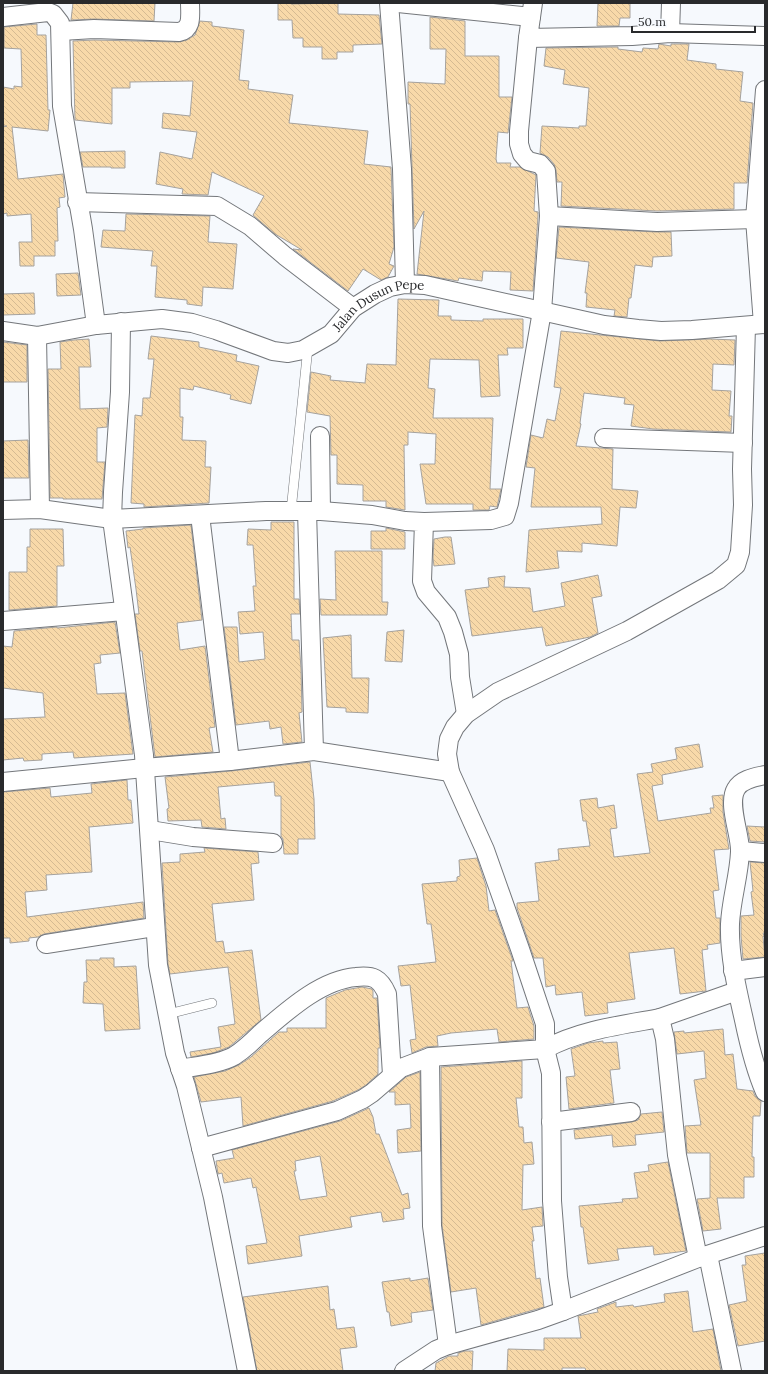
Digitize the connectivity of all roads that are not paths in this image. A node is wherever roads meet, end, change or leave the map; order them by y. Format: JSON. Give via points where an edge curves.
{"nodes":[{"id":1,"x":190,"y":3,"type":"edge"},
{"id":2,"x":389,"y":3,"type":"edge"},
{"id":3,"x":398,"y":3,"type":"edge"},
{"id":4,"x":671,"y":3,"type":"edge"},
{"id":5,"x":532,"y":10,"type":"edge"},
{"id":6,"x":3,"y":17,"type":"edge"},
{"id":7,"x":61,"y":31,"type":"junction"},
{"id":8,"x":670,"y":33,"type":"junction"},
{"id":9,"x":765,"y":36,"type":"edge"},
{"id":10,"x":528,"y":38,"type":"junction"},
{"id":11,"x":765,"y":90,"type":"edge"},
{"id":12,"x":77,"y":202,"type":"junction"},
{"id":13,"x":549,"y":216,"type":"junction"},
{"id":14,"x":755,"y":219,"type":"junction"},
{"id":15,"x":405,"y":284,"type":"junction"},
{"id":16,"x":353,"y":308,"type":"junction"},
{"id":17,"x":542,"y":310,"type":"junction"},
{"id":18,"x":121,"y":322,"type":"junction"},
{"id":19,"x":96,"y":325,"type":"junction"},
{"id":20,"x":758,"y":325,"type":"edge"},
{"id":21,"x":3,"y":331,"type":"edge"},
{"id":22,"x":37,"y":336,"type":"junction"},
{"id":23,"x":308,"y":347,"type":"junction"},
{"id":24,"x":320,"y":436,"type":"dead end"},
{"id":25,"x":604,"y":438,"type":"dead end"},
{"id":26,"x":743,"y":443,"type":"junction"},
{"id":27,"x":40,"y":509,"type":"junction"},
{"id":28,"x":3,"y":510,"type":"edge"},
{"id":29,"x":306,"y":511,"type":"junction"},
{"id":30,"x":200,"y":515,"type":"junction"},
{"id":31,"x":112,"y":520,"type":"junction"},
{"id":32,"x":424,"y":522,"type":"junction"},
{"id":33,"x":124,"y":611,"type":"junction"},
{"id":34,"x":3,"y":621,"type":"edge"},
{"id":35,"x":466,"y":714,"type":"junction"},
{"id":36,"x":314,"y":751,"type":"junction"},
{"id":37,"x":230,"y":761,"type":"junction"},
{"id":38,"x":144,"y":768,"type":"junction"},
{"id":39,"x":450,"y":772,"type":"junction"},
{"id":40,"x":765,"y":775,"type":"edge"},
{"id":41,"x":3,"y":782,"type":"edge"},
{"id":42,"x":150,"y":830,"type":"junction"},
{"id":43,"x":273,"y":843,"type":"dead end"},
{"id":44,"x":741,"y":851,"type":"junction"},
{"id":45,"x":765,"y":853,"type":"edge"},
{"id":46,"x":154,"y":927,"type":"junction"},
{"id":47,"x":46,"y":944,"type":"dead end"},
{"id":48,"x":765,"y":967,"type":"edge"},
{"id":49,"x":734,"y":971,"type":"junction"},
{"id":50,"x":737,"y":991,"type":"junction"},
{"id":51,"x":212,"y":1003,"type":"dead end"},
{"id":52,"x":168,"y":1014,"type":"junction"},
{"id":53,"x":660,"y":1018,"type":"junction"},
{"id":54,"x":545,"y":1049,"type":"junction"},
{"id":55,"x":430,"y":1057,"type":"junction"},
{"id":56,"x":180,"y":1069,"type":"junction"},
{"id":57,"x":392,"y":1075,"type":"junction"},
{"id":58,"x":765,"y":1092,"type":"edge"},
{"id":59,"x":631,"y":1112,"type":"dead end"},
{"id":60,"x":551,"y":1122,"type":"junction"},
{"id":61,"x":201,"y":1148,"type":"junction"},
{"id":62,"x":765,"y":1236,"type":"edge"},
{"id":63,"x":703,"y":1256,"type":"junction"},
{"id":64,"x":563,"y":1311,"type":"junction"},
{"id":65,"x":448,"y":1345,"type":"junction"},
{"id":66,"x":247,"y":1371,"type":"edge"},
{"id":67,"x":404,"y":1371,"type":"edge"},
{"id":68,"x":732,"y":1371,"type":"edge"}],
"edges":[{"from":1,"to":7,"type":"street","via":[[190,25],[179,32],[94,29]]},
{"from":2,"to":15,"type":"street","via":[[402,169]]},
{"from":3,"to":5,"type":"street"},
{"from":4,"to":8,"type":"street"},
{"from":5,"to":10,"type":"street"},
{"from":6,"to":7,"type":"street","via":[[48,12],[57,18]]},
{"from":7,"to":12,"type":"street","via":[[62,106]]},
{"from":8,"to":9,"type":"street"},
{"from":8,"to":10,"type":"street"},
{"from":10,"to":13,"type":"street","via":[[519,144],[522,154],[528,161],[540,164],[546,171]]},
{"from":11,"to":14,"type":"street"},
{"from":12,"to":16,"type":"street","via":[[217,206],[250,226]]},
{"from":12,"to":19,"type":"street"},
{"from":13,"to":14,"type":"street","via":[[657,222]]},
{"from":13,"to":17,"type":"street"},
{"from":14,"to":20,"type":"street"},
{"from":15,"to":16,"type":"street","name":"Jalan Dusun Pepe","via":[[390,287]]},
{"from":15,"to":17,"type":"street","name":"Jalan Dusun Pepe","via":[[425,285]]},
{"from":16,"to":23,"type":"street","name":"Jalan Dusun Pepe","via":[[331,334]]},
{"from":17,"to":20,"type":"street","name":"Jalan Dusun Pepe","via":[[604,325],[661,331]]},
{"from":17,"to":32,"type":"street","via":[[509,503],[504,516],[491,520]]},
{"from":18,"to":19,"type":"street","name":"Jalan Dusun Pepe"},
{"from":18,"to":23,"type":"street","name":"Jalan Dusun Pepe","via":[[162,319],[192,323],[273,352],[288,353]]},
{"from":18,"to":31,"type":"street","via":[[120,392]]},
{"from":19,"to":22,"type":"street","name":"Jalan Dusun Pepe"},
{"from":20,"to":26,"type":"street"},
{"from":21,"to":22,"type":"street","name":"Jalan Dusun Pepe"},
{"from":22,"to":27,"type":"street"},
{"from":23,"to":29,"type":"lane"},
{"from":24,"to":29,"type":"street"},
{"from":25,"to":26,"type":"street"},
{"from":26,"to":35,"type":"street","via":[[743,505],[740,552],[736,565],[718,580],[627,632],[498,692]]},
{"from":27,"to":28,"type":"street"},
{"from":27,"to":31,"type":"street"},
{"from":29,"to":30,"type":"street"},
{"from":29,"to":32,"type":"street","via":[[372,515]]},
{"from":29,"to":36,"type":"street"},
{"from":30,"to":31,"type":"street"},
{"from":30,"to":37,"type":"street"},
{"from":31,"to":33,"type":"street"},
{"from":32,"to":35,"type":"street","via":[[422,581],[426,592],[447,617],[453,632],[459,654]]},
{"from":33,"to":34,"type":"street"},
{"from":33,"to":38,"type":"street"},
{"from":35,"to":39,"type":"street","via":[[449,739],[447,754]]},
{"from":36,"to":37,"type":"street"},
{"from":36,"to":39,"type":"street"},
{"from":37,"to":38,"type":"street"},
{"from":38,"to":41,"type":"street"},
{"from":38,"to":42,"type":"street"},
{"from":39,"to":54,"type":"street","via":[[485,850],[516,936],[545,1024]]},
{"from":40,"to":44,"type":"street","via":[[741,783],[736,789],[734,813]]},
{"from":42,"to":43,"type":"street","via":[[193,837]]},
{"from":42,"to":46,"type":"street"},
{"from":44,"to":45,"type":"street"},
{"from":44,"to":49,"type":"street","via":[[730,924]]},
{"from":46,"to":47,"type":"street"},
{"from":46,"to":52,"type":"street","via":[[158,965]]},
{"from":48,"to":49,"type":"street"},
{"from":49,"to":50,"type":"street"},
{"from":50,"to":53,"type":"street"},
{"from":50,"to":58,"type":"street","via":[[750,1046]]},
{"from":51,"to":52,"type":"lane"},
{"from":52,"to":56,"type":"street"},
{"from":53,"to":54,"type":"street","via":[[591,1031]]},
{"from":53,"to":63,"type":"street","via":[[665,1039],[677,1155]]},
{"from":54,"to":55,"type":"street"},
{"from":54,"to":60,"type":"street","via":[[551,1072]]},
{"from":55,"to":57,"type":"street","via":[[402,1068]]},
{"from":55,"to":65,"type":"street","via":[[432,1226]]},
{"from":56,"to":57,"type":"street","via":[[229,1058],[240,1052],[304,999],[337,981],[364,976],[378,980],[387,994]]},
{"from":56,"to":61,"type":"street"},
{"from":57,"to":61,"type":"street","via":[[372,1093],[337,1111]]},
{"from":59,"to":60,"type":"street"},
{"from":60,"to":64,"type":"street","via":[[552,1201]]},
{"from":61,"to":66,"type":"street"},
{"from":62,"to":63,"type":"street"},
{"from":63,"to":64,"type":"street"},
{"from":63,"to":68,"type":"street"},
{"from":64,"to":65,"type":"street"},
{"from":65,"to":67,"type":"street"}]}
